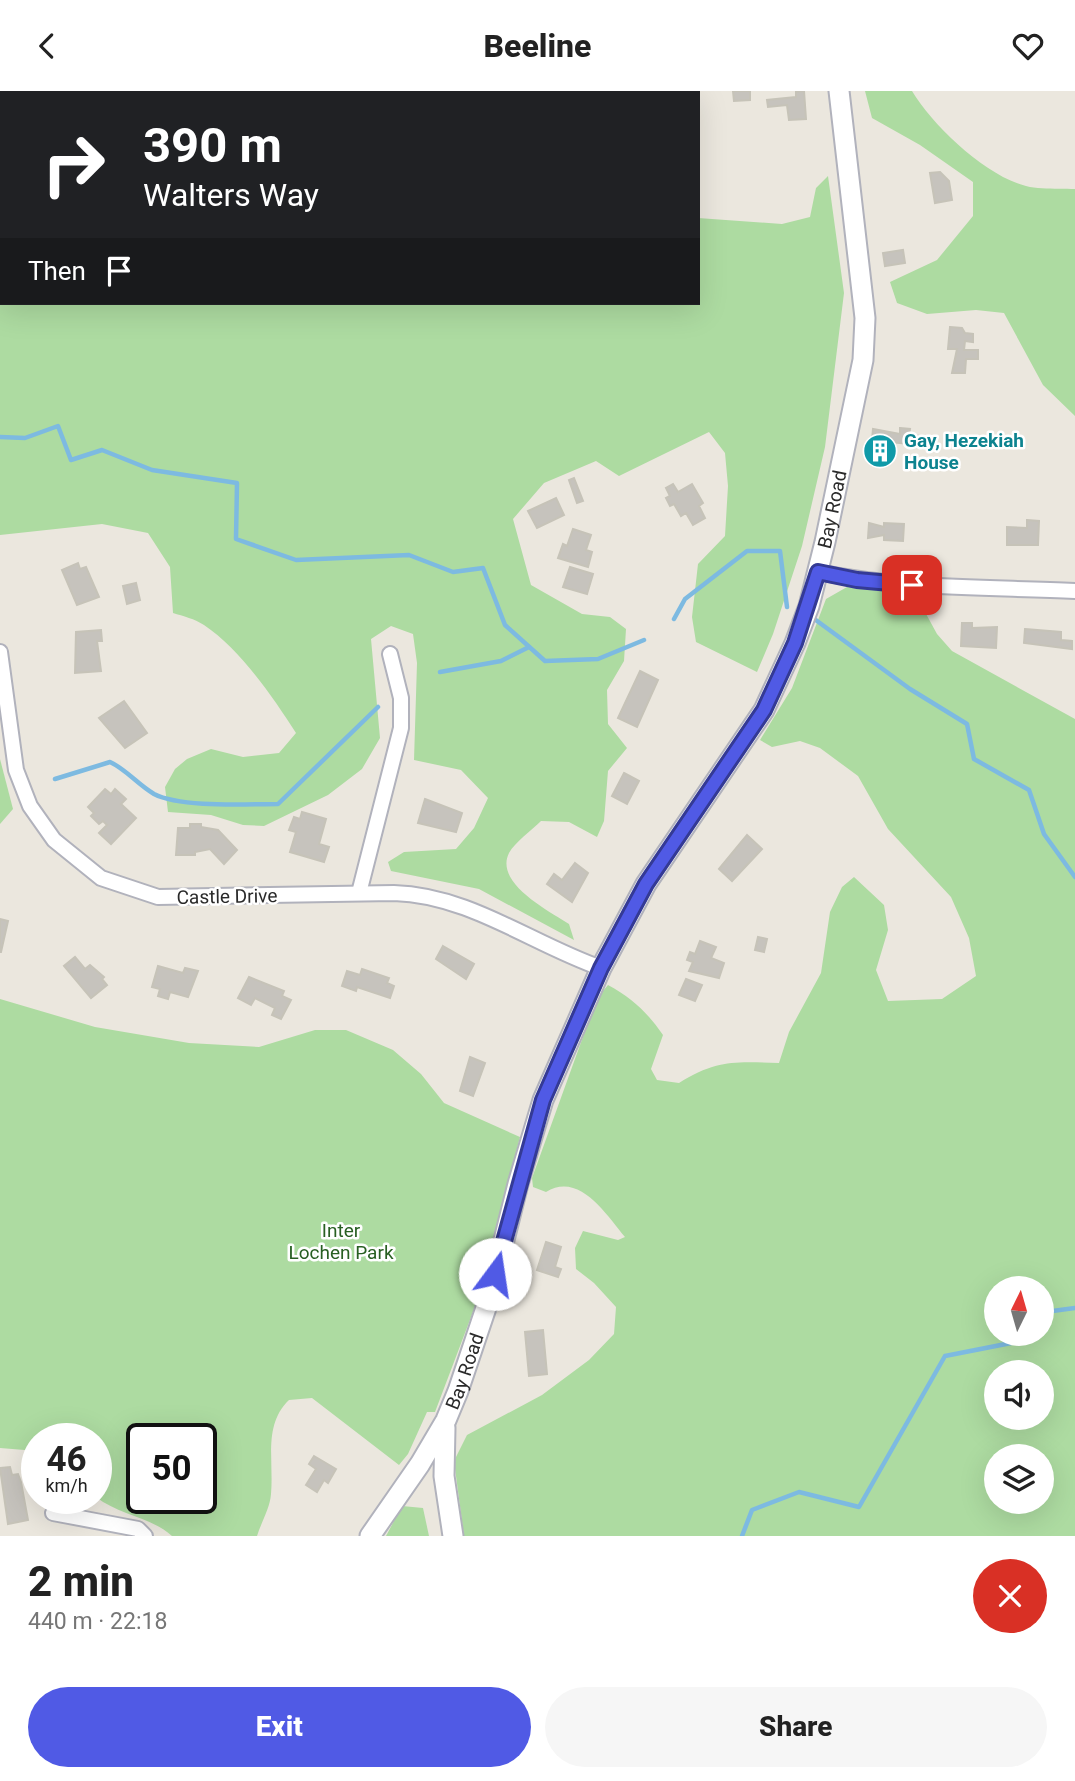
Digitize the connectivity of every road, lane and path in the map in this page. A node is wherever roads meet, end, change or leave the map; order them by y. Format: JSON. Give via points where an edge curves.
{"nodes":[{"id":1,"x":839,"y":91,"type":"edge"},
{"id":2,"x":818,"y":572,"type":"junction"},
{"id":3,"x":1075,"y":591,"type":"edge"},
{"id":4,"x":0,"y":652,"type":"edge"},
{"id":5,"x":390,"y":654,"type":"dead end"},
{"id":6,"x":359,"y":893,"type":"junction"},
{"id":7,"x":601,"y":968,"type":"junction"},
{"id":8,"x":446,"y":1420,"type":"junction"},
{"id":9,"x":58,"y":1514,"type":"edge"},
{"id":10,"x":145,"y":1536,"type":"edge"},
{"id":11,"x":370,"y":1536,"type":"edge"},
{"id":12,"x":453,"y":1536,"type":"edge"}],
"edges":[{"from":1,"to":2,"type":"main road","name":"Bay Road","via":[[864,328],[863,360]]},
{"from":2,"to":3,"type":"street","via":[[912,585]]},
{"from":2,"to":7,"type":"main road","name":"Bay Road","via":[[795,643],[764,710],[652,874]]},
{"from":4,"to":6,"type":"street","name":"Castle Drive","via":[[19,781],[54,840],[88,869],[117,886],[158,897]]},
{"from":5,"to":6,"type":"street","via":[[401,698],[401,728]]},
{"from":6,"to":7,"type":"street","name":"Castle Drive","via":[[440,898]]},
{"from":7,"to":8,"type":"main road","name":"Bay Road","via":[[543,1100],[490,1296]]},
{"from":8,"to":11,"type":"main road","name":"Bay Road"},
{"from":8,"to":12,"type":"main road","via":[[444,1476]]},
{"from":9,"to":10,"type":"street","via":[[138,1529]]}]}
